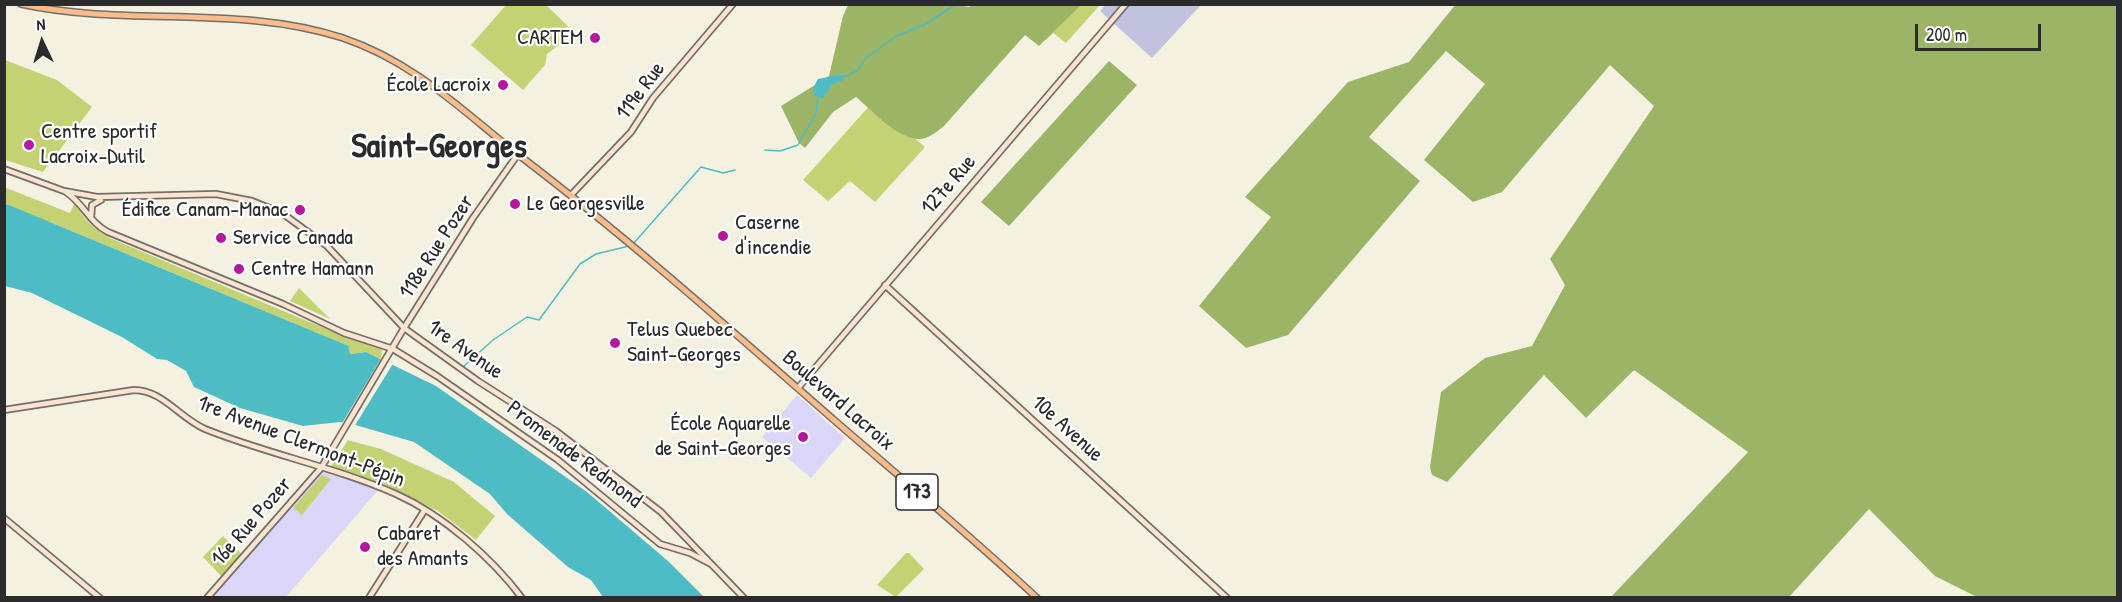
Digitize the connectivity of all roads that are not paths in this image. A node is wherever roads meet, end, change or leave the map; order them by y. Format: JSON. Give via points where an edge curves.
{"nodes":[{"id":1,"x":21,"y":4,"type":"edge"},
{"id":2,"x":733,"y":4,"type":"edge"},
{"id":3,"x":1126,"y":4,"type":"edge"},
{"id":4,"x":518,"y":154,"type":"junction"},
{"id":5,"x":4,"y":169,"type":"edge"},
{"id":6,"x":64,"y":191,"type":"junction"},
{"id":7,"x":572,"y":194,"type":"junction"},
{"id":8,"x":116,"y":198,"type":"junction"},
{"id":9,"x":91,"y":220,"type":"junction"},
{"id":10,"x":885,"y":285,"type":"junction"},
{"id":11,"x":404,"y":328,"type":"junction"},
{"id":12,"x":393,"y":349,"type":"junction"},
{"id":13,"x":798,"y":388,"type":"junction"},
{"id":14,"x":4,"y":410,"type":"edge"},
{"id":15,"x":328,"y":456,"type":"joint"},
{"id":16,"x":321,"y":468,"type":"junction"},
{"id":17,"x":424,"y":511,"type":"junction"},
{"id":18,"x":4,"y":518,"type":"edge"},
{"id":19,"x":686,"y":535,"type":"junction"},
{"id":20,"x":679,"y":550,"type":"junction"},
{"id":21,"x":718,"y":569,"type":"junction"},
{"id":22,"x":100,"y":597,"type":"edge"},
{"id":23,"x":207,"y":597,"type":"edge"},
{"id":24,"x":369,"y":597,"type":"edge"},
{"id":25,"x":522,"y":597,"type":"edge"},
{"id":26,"x":744,"y":597,"type":"edge"},
{"id":27,"x":1036,"y":597,"type":"edge"},
{"id":28,"x":1227,"y":597,"type":"edge"}],
"edges":[{"from":1,"to":4,"type":"main road","number":"173","via":[[75,13],[276,24],[324,32],[410,68]]},
{"from":2,"to":7,"type":"street","name":"119e Rue","via":[[653,98],[631,132]]},
{"from":3,"to":10,"type":"street","name":"127e Rue"},
{"from":4,"to":7,"type":"main road","number":"173"},
{"from":4,"to":11,"type":"street","name":"118e Rue Pozer"},
{"from":5,"to":6,"type":"street","name":"1re Avenue"},
{"from":6,"to":8,"type":"street","name":"1re Avenue"},
{"from":6,"to":9,"type":"street","name":"Promenade Redmond","via":[[78,201]]},
{"from":7,"to":13,"type":"main road","name":"Boulevard Lacroix","number":"173"},
{"from":8,"to":9,"type":"street","via":[[94,202]]},
{"from":8,"to":11,"type":"street","name":"1re Avenue","via":[[216,194],[252,201],[282,213],[327,246]]},
{"from":9,"to":12,"type":"street","name":"Promenade Redmond","via":[[108,232],[344,333]]},
{"from":10,"to":13,"type":"street","name":"127e Rue"},
{"from":10,"to":28,"type":"street","name":"10e Avenue"},
{"from":11,"to":12,"type":"street","name":"118e Rue Pozer"},
{"from":11,"to":19,"type":"street","name":"1re Avenue","via":[[556,431]]},
{"from":12,"to":15,"type":"street","name":"118e Rue Pozer"},
{"from":12,"to":20,"type":"street","name":"Promenade Redmond","via":[[558,460],[660,544]]},
{"from":13,"to":27,"type":"main road","name":"Boulevard Lacroix","number":"173"},
{"from":14,"to":16,"type":"street","name":"1re Avenue Clermont-Pépin","via":[[134,390],[148,392],[201,427]]},
{"from":15,"to":16,"type":"street","name":"16e Rue Pozer"},
{"from":16,"to":17,"type":"street","name":"1re Avenue Clermont-Pépin","via":[[383,489]]},
{"from":16,"to":23,"type":"street","name":"16e Rue Pozer"},
{"from":17,"to":24,"type":"street"},
{"from":17,"to":25,"type":"street","name":"1re Avenue Clermont-Pépin","via":[[491,560]]},
{"from":18,"to":22,"type":"street"},
{"from":19,"to":20,"type":"street","via":[[687,545]]},
{"from":19,"to":21,"type":"street","name":"1re Avenue"},
{"from":20,"to":21,"type":"street","name":"Promenade Redmond","via":[[699,556]]},
{"from":21,"to":26,"type":"street","name":"1re Avenue"}]}
